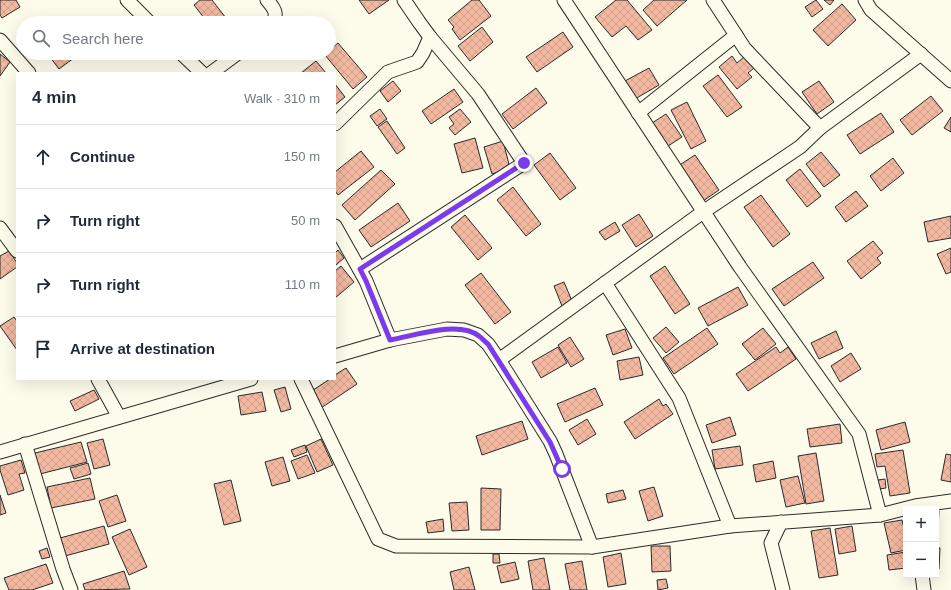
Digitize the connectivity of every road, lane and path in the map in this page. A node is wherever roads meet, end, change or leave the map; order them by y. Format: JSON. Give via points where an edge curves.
{"nodes":[{"id":1,"x":127,"y":0,"type":"edge"},
{"id":2,"x":267,"y":0,"type":"edge"},
{"id":3,"x":404,"y":0,"type":"edge"},
{"id":4,"x":564,"y":0,"type":"edge"},
{"id":5,"x":713,"y":0,"type":"edge"},
{"id":6,"x":865,"y":0,"type":"edge"},
{"id":7,"x":143,"y":16,"type":"edge"},
{"id":8,"x":275,"y":16,"type":"edge"},
{"id":9,"x":736,"y":35,"type":"junction"},
{"id":10,"x":430,"y":37,"type":"junction"},
{"id":11,"x":0,"y":40,"type":"edge"},
{"id":12,"x":921,"y":54,"type":"junction"},
{"id":13,"x":16,"y":58,"type":"edge"},
{"id":14,"x":18,"y":60,"type":"edge"},
{"id":15,"x":188,"y":60,"type":"edge"},
{"id":16,"x":229,"y":60,"type":"edge"},
{"id":17,"x":28,"y":72,"type":"edge"},
{"id":18,"x":201,"y":72,"type":"edge"},
{"id":19,"x":212,"y":72,"type":"edge"},
{"id":20,"x":951,"y":81,"type":"edge"},
{"id":21,"x":638,"y":113,"type":"junction"},
{"id":22,"x":336,"y":123,"type":"edge"},
{"id":23,"x":820,"y":128,"type":"junction"},
{"id":24,"x":703,"y":212,"type":"junction"},
{"id":25,"x":0,"y":228,"type":"edge"},
{"id":26,"x":336,"y":228,"type":"edge"},
{"id":27,"x":16,"y":250,"type":"edge"},
{"id":28,"x":360,"y":269,"type":"junction"},
{"id":29,"x":605,"y":283,"type":"junction"},
{"id":30,"x":390,"y":340,"type":"junction"},
{"id":31,"x":336,"y":356,"type":"edge"},
{"id":32,"x":498,"y":360,"type":"junction"},
{"id":33,"x":99,"y":380,"type":"edge"},
{"id":34,"x":248,"y":380,"type":"edge"},
{"id":35,"x":301,"y":380,"type":"edge"},
{"id":36,"x":119,"y":417,"type":"junction"},
{"id":37,"x":25,"y":444,"type":"junction"},
{"id":38,"x":0,"y":452,"type":"edge"},
{"id":39,"x":951,"y":501,"type":"edge"},
{"id":40,"x":925,"y":506,"type":"edge"},
{"id":41,"x":903,"y":510,"type":"edge"},
{"id":42,"x":880,"y":515,"type":"junction"},
{"id":43,"x":781,"y":522,"type":"junction"},
{"id":44,"x":730,"y":526,"type":"junction"},
{"id":45,"x":592,"y":547,"type":"junction"},
{"id":46,"x":922,"y":578,"type":"edge"},
{"id":47,"x":71,"y":590,"type":"edge"},
{"id":48,"x":783,"y":590,"type":"edge"},
{"id":49,"x":924,"y":590,"type":"edge"}],
"edges":[{"from":1,"to":7,"type":"street"},
{"from":2,"to":8,"type":"street","via":[[275,10]]},
{"from":3,"to":10,"type":"street"},
{"from":4,"to":21,"type":"street"},
{"from":5,"to":9,"type":"street"},
{"from":6,"to":12,"type":"street","via":[[871,10]]},
{"from":9,"to":21,"type":"street"},
{"from":9,"to":23,"type":"street","via":[[745,49]]},
{"from":10,"to":22,"type":"street","via":[[417,62],[388,72]]},
{"from":10,"to":28,"type":"street","via":[[478,94],[524,163]]},
{"from":11,"to":13,"type":"street"},
{"from":12,"to":20,"type":"street"},
{"from":12,"to":23,"type":"street"},
{"from":14,"to":17,"type":"street"},
{"from":15,"to":18,"type":"street"},
{"from":16,"to":19,"type":"street"},
{"from":21,"to":24,"type":"street"},
{"from":23,"to":24,"type":"street","via":[[800,147]]},
{"from":24,"to":29,"type":"street"},
{"from":24,"to":42,"type":"street","via":[[859,434]]},
{"from":25,"to":27,"type":"street"},
{"from":26,"to":28,"type":"street"},
{"from":28,"to":30,"type":"street"},
{"from":29,"to":32,"type":"street"},
{"from":29,"to":44,"type":"street","via":[[679,398]]},
{"from":30,"to":31,"type":"street"},
{"from":30,"to":32,"type":"street","via":[[447,329],[464,330],[478,335],[488,344]]},
{"from":32,"to":45,"type":"street","via":[[556,454]]},
{"from":33,"to":36,"type":"street"},
{"from":34,"to":36,"type":"street"},
{"from":35,"to":45,"type":"street","via":[[378,539],[396,546]]},
{"from":36,"to":37,"type":"street"},
{"from":37,"to":38,"type":"street"},
{"from":37,"to":47,"type":"street"},
{"from":39,"to":40,"type":"street"},
{"from":41,"to":42,"type":"street"},
{"from":42,"to":43,"type":"street"},
{"from":43,"to":44,"type":"street"},
{"from":43,"to":48,"type":"street","via":[[771,543]]},
{"from":44,"to":45,"type":"street"},
{"from":46,"to":49,"type":"street"}]}
